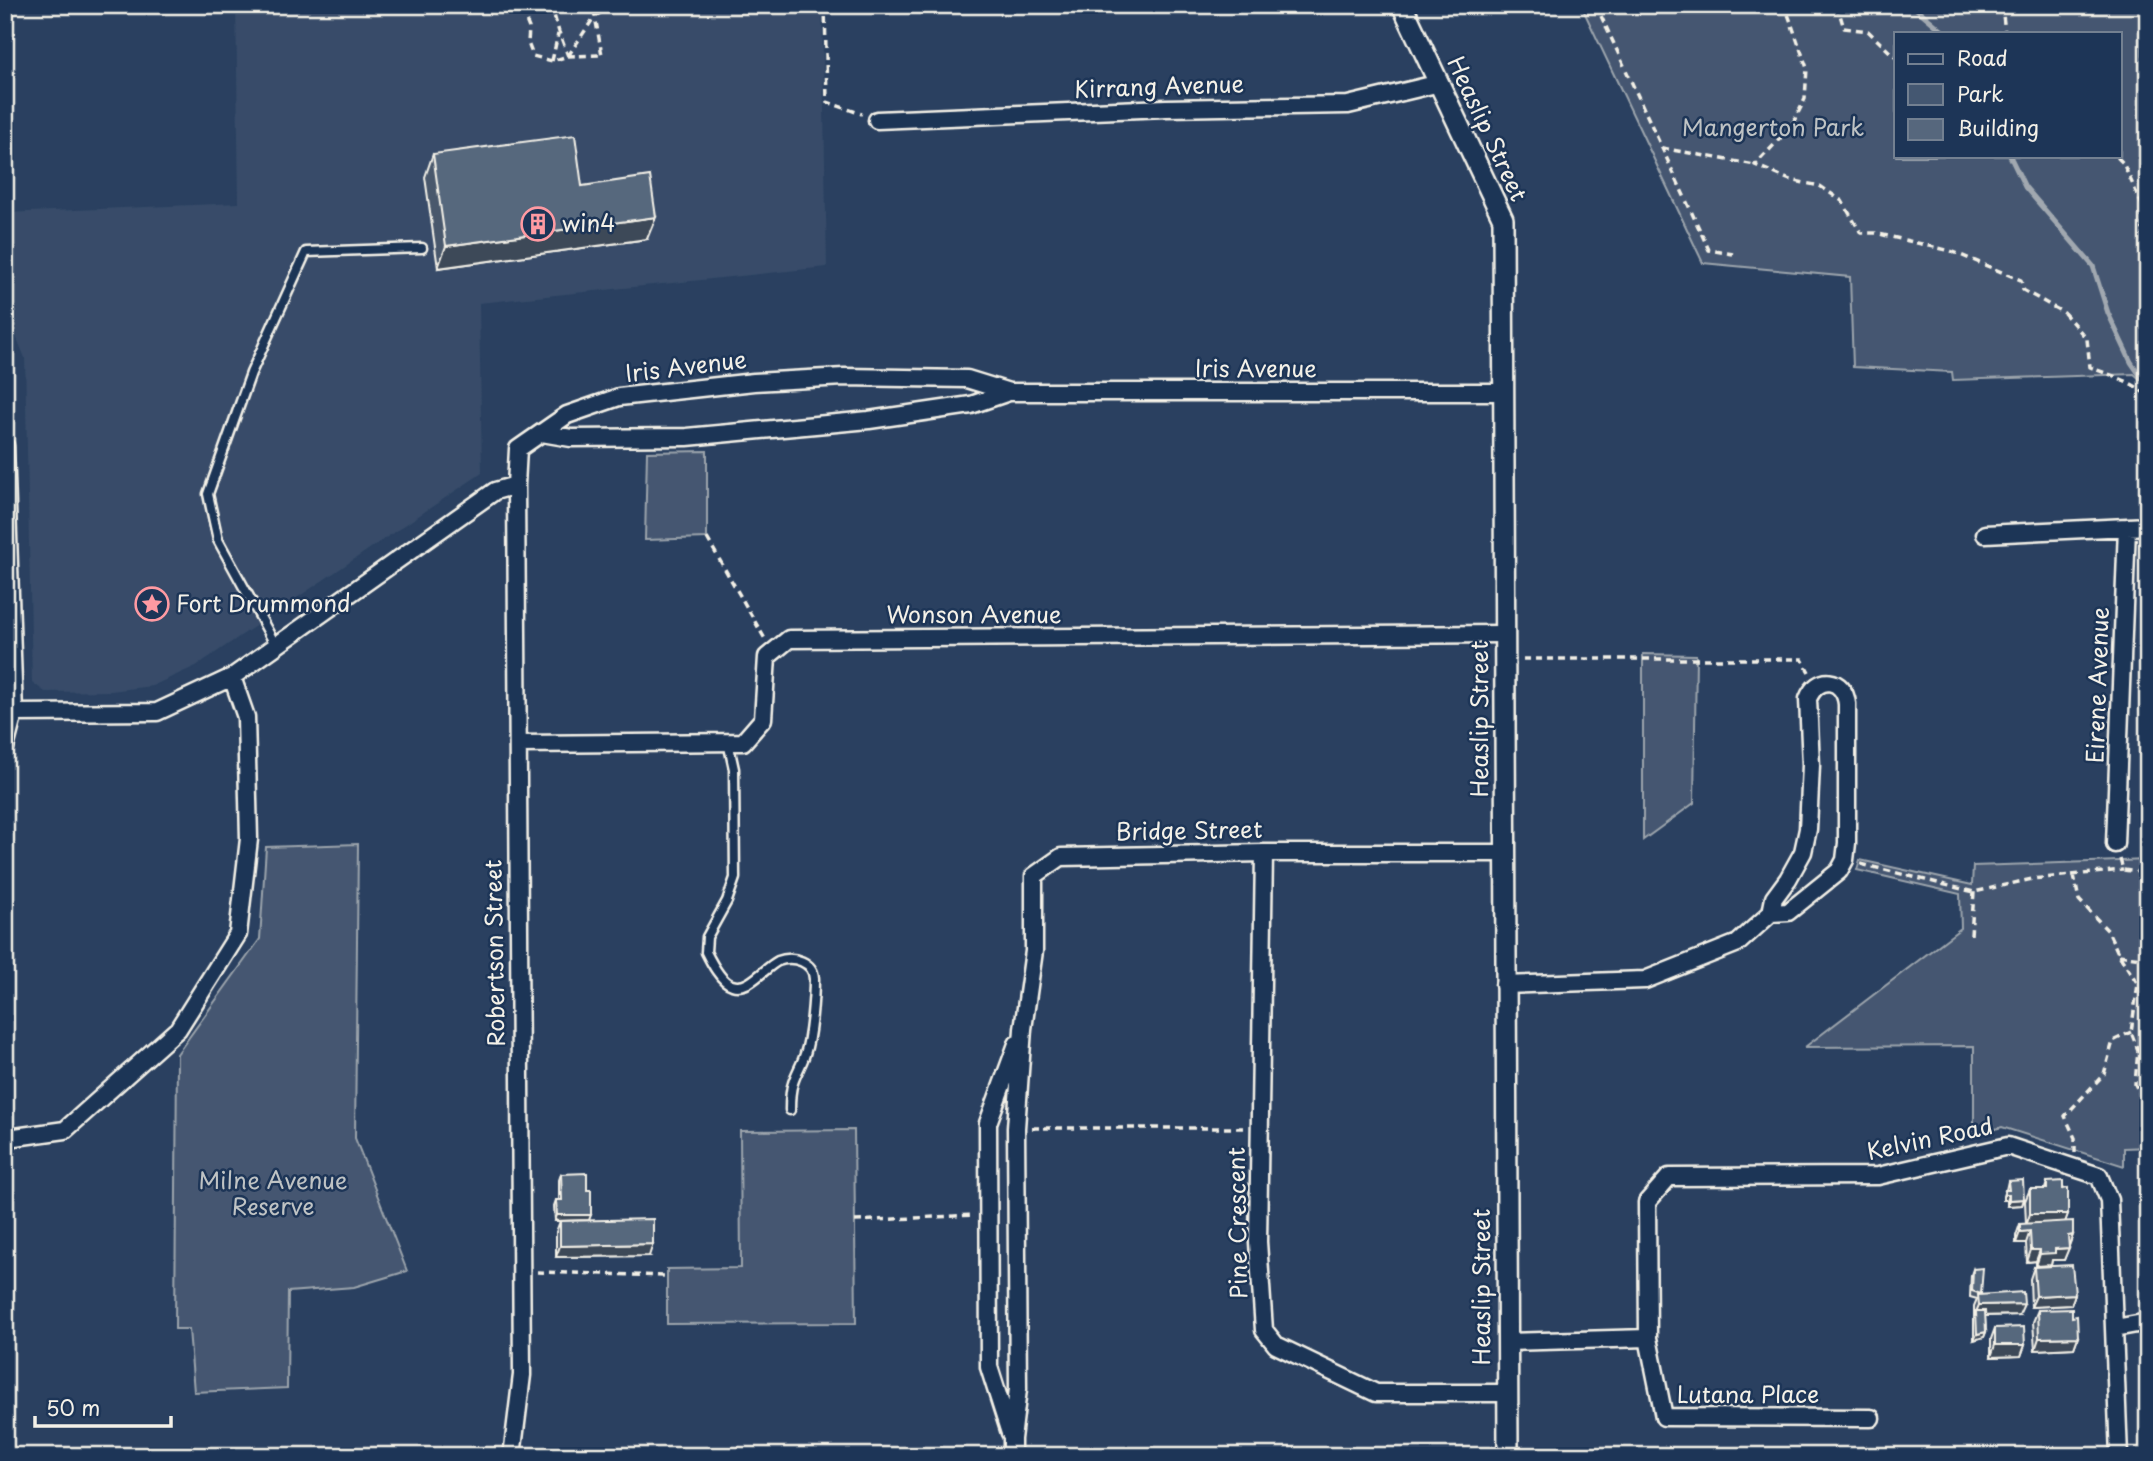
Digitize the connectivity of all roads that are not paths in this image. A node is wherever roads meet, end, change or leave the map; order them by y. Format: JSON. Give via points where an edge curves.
{"nodes":[{"id":1,"x":1402,"y":5,"type":"edge"},
{"id":2,"x":1440,"y":83,"type":"junction"},
{"id":3,"x":877,"y":120,"type":"road end"},
{"id":4,"x":422,"y":248,"type":"dead end"},
{"id":5,"x":1503,"y":391,"type":"junction"},
{"id":6,"x":1009,"y":392,"type":"junction"},
{"id":7,"x":542,"y":433,"type":"junction"},
{"id":8,"x":5,"y":446,"type":"edge"},
{"id":9,"x":518,"y":449,"type":"joint"},
{"id":10,"x":516,"y":485,"type":"junction"},
{"id":11,"x":2148,"y":526,"type":"edge"},
{"id":12,"x":2127,"y":527,"type":"junction"},
{"id":13,"x":1985,"y":534,"type":"dead end"},
{"id":14,"x":1504,"y":634,"type":"junction"},
{"id":15,"x":276,"y":646,"type":"junction"},
{"id":16,"x":232,"y":677,"type":"junction"},
{"id":17,"x":14,"y":713,"type":"junction"},
{"id":18,"x":728,"y":742,"type":"junction"},
{"id":19,"x":519,"y":744,"type":"junction"},
{"id":20,"x":5,"y":748,"type":"edge"},
{"id":21,"x":2115,"y":844,"type":"road end"},
{"id":22,"x":1264,"y":853,"type":"junction"},
{"id":23,"x":1505,"y":853,"type":"junction"},
{"id":24,"x":1771,"y":913,"type":"junction"},
{"id":25,"x":1504,"y":985,"type":"junction"},
{"id":26,"x":1023,"y":1029,"type":"junction"},
{"id":27,"x":790,"y":1110,"type":"dead end"},
{"id":28,"x":5,"y":1136,"type":"edge"},
{"id":29,"x":2148,"y":1322,"type":"edge"},
{"id":30,"x":2115,"y":1328,"type":"junction"},
{"id":31,"x":1648,"y":1338,"type":"junction"},
{"id":32,"x":1507,"y":1342,"type":"junction"},
{"id":33,"x":1507,"y":1392,"type":"junction"},
{"id":34,"x":1871,"y":1418,"type":"dead end"},
{"id":35,"x":1012,"y":1438,"type":"junction"},
{"id":36,"x":512,"y":1456,"type":"edge"},
{"id":37,"x":1012,"y":1456,"type":"edge"},
{"id":38,"x":1508,"y":1456,"type":"edge"},
{"id":39,"x":2119,"y":1456,"type":"edge"}],
"edges":[{"from":1,"to":2,"type":"street","name":"Heaslip Street"},
{"from":2,"to":3,"type":"street","name":"Kirrang Avenue","via":[[1348,105]]},
{"from":2,"to":5,"type":"street","name":"Heaslip Street","via":[[1503,219]]},
{"from":4,"to":15,"type":"lane","via":[[306,252],[251,373],[208,494],[218,540]]},
{"from":5,"to":6,"type":"street","name":"Iris Avenue"},
{"from":5,"to":14,"type":"street","name":"Heaslip Street"},
{"from":6,"to":7,"type":"street","name":"Iris Avenue","via":[[971,405],[881,418],[687,437],[571,438]]},
{"from":6,"to":7,"type":"street","name":"Iris Avenue","via":[[967,379],[845,377],[754,382],[619,397],[567,415]]},
{"from":7,"to":9,"type":"street","name":"Iris Avenue"},
{"from":8,"to":17,"type":"street"},
{"from":9,"to":10,"type":"street","name":"Robertson Street"},
{"from":10,"to":15,"type":"street","via":[[495,491]]},
{"from":10,"to":19,"type":"street","name":"Robertson Street"},
{"from":11,"to":12,"type":"street"},
{"from":12,"to":13,"type":"street"},
{"from":12,"to":21,"type":"street","name":"Eirene Avenue"},
{"from":14,"to":18,"type":"street","name":"Wonson Avenue","via":[[789,639],[767,657],[763,719],[743,742]]},
{"from":14,"to":23,"type":"street","name":"Heaslip Street"},
{"from":15,"to":16,"type":"street"},
{"from":16,"to":17,"type":"street","via":[[157,712]]},
{"from":16,"to":28,"type":"street","via":[[246,717],[249,839],[237,934],[178,1029],[65,1130]]},
{"from":17,"to":20,"type":"street"},
{"from":18,"to":19,"type":"street"},
{"from":18,"to":27,"type":"lane","via":[[734,769],[735,878],[708,937],[706,952],[727,982],[736,986],[780,960],[811,966],[809,1039],[793,1082]]},
{"from":19,"to":36,"type":"street","name":"Robertson Street","via":[[522,1375]]},
{"from":22,"to":23,"type":"street","name":"Bridge Street"},
{"from":22,"to":26,"type":"street","name":"Bridge Street","via":[[1061,857],[1034,876],[1034,951]]},
{"from":22,"to":33,"type":"street","name":"Pine Crescent","via":[[1258,1242],[1264,1329],[1276,1346],[1376,1393]]},
{"from":23,"to":25,"type":"street","name":"Heaslip Street"},
{"from":24,"to":24,"type":"street","via":[[1774,898],[1803,852],[1808,829],[1808,699],[1816,686],[1834,683],[1846,693],[1844,860],[1839,871],[1788,912]]},
{"from":24,"to":25,"type":"street","via":[[1738,943],[1645,980]]},
{"from":25,"to":32,"type":"street","name":"Heaslip Street"},
{"from":26,"to":35,"type":"street","name":"Bridge Street","via":[[1016,1128],[1018,1389]]},
{"from":26,"to":35,"type":"street","name":"Bridge Street","via":[[988,1123],[989,1367]]},
{"from":29,"to":30,"type":"street"},
{"from":30,"to":31,"type":"street","name":"Kelvin Road","via":[[2109,1200],[2098,1175],[2008,1146],[1878,1176],[1669,1177],[1647,1202]]},
{"from":30,"to":39,"type":"street","name":"Kelvin Road"},
{"from":31,"to":32,"type":"street"},
{"from":31,"to":34,"type":"street","name":"Lutana Place","via":[[1664,1417]]},
{"from":32,"to":33,"type":"street","name":"Heaslip Street"},
{"from":33,"to":38,"type":"street","name":"Heaslip Street"},
{"from":35,"to":37,"type":"street","name":"Bridge Street"}]}
